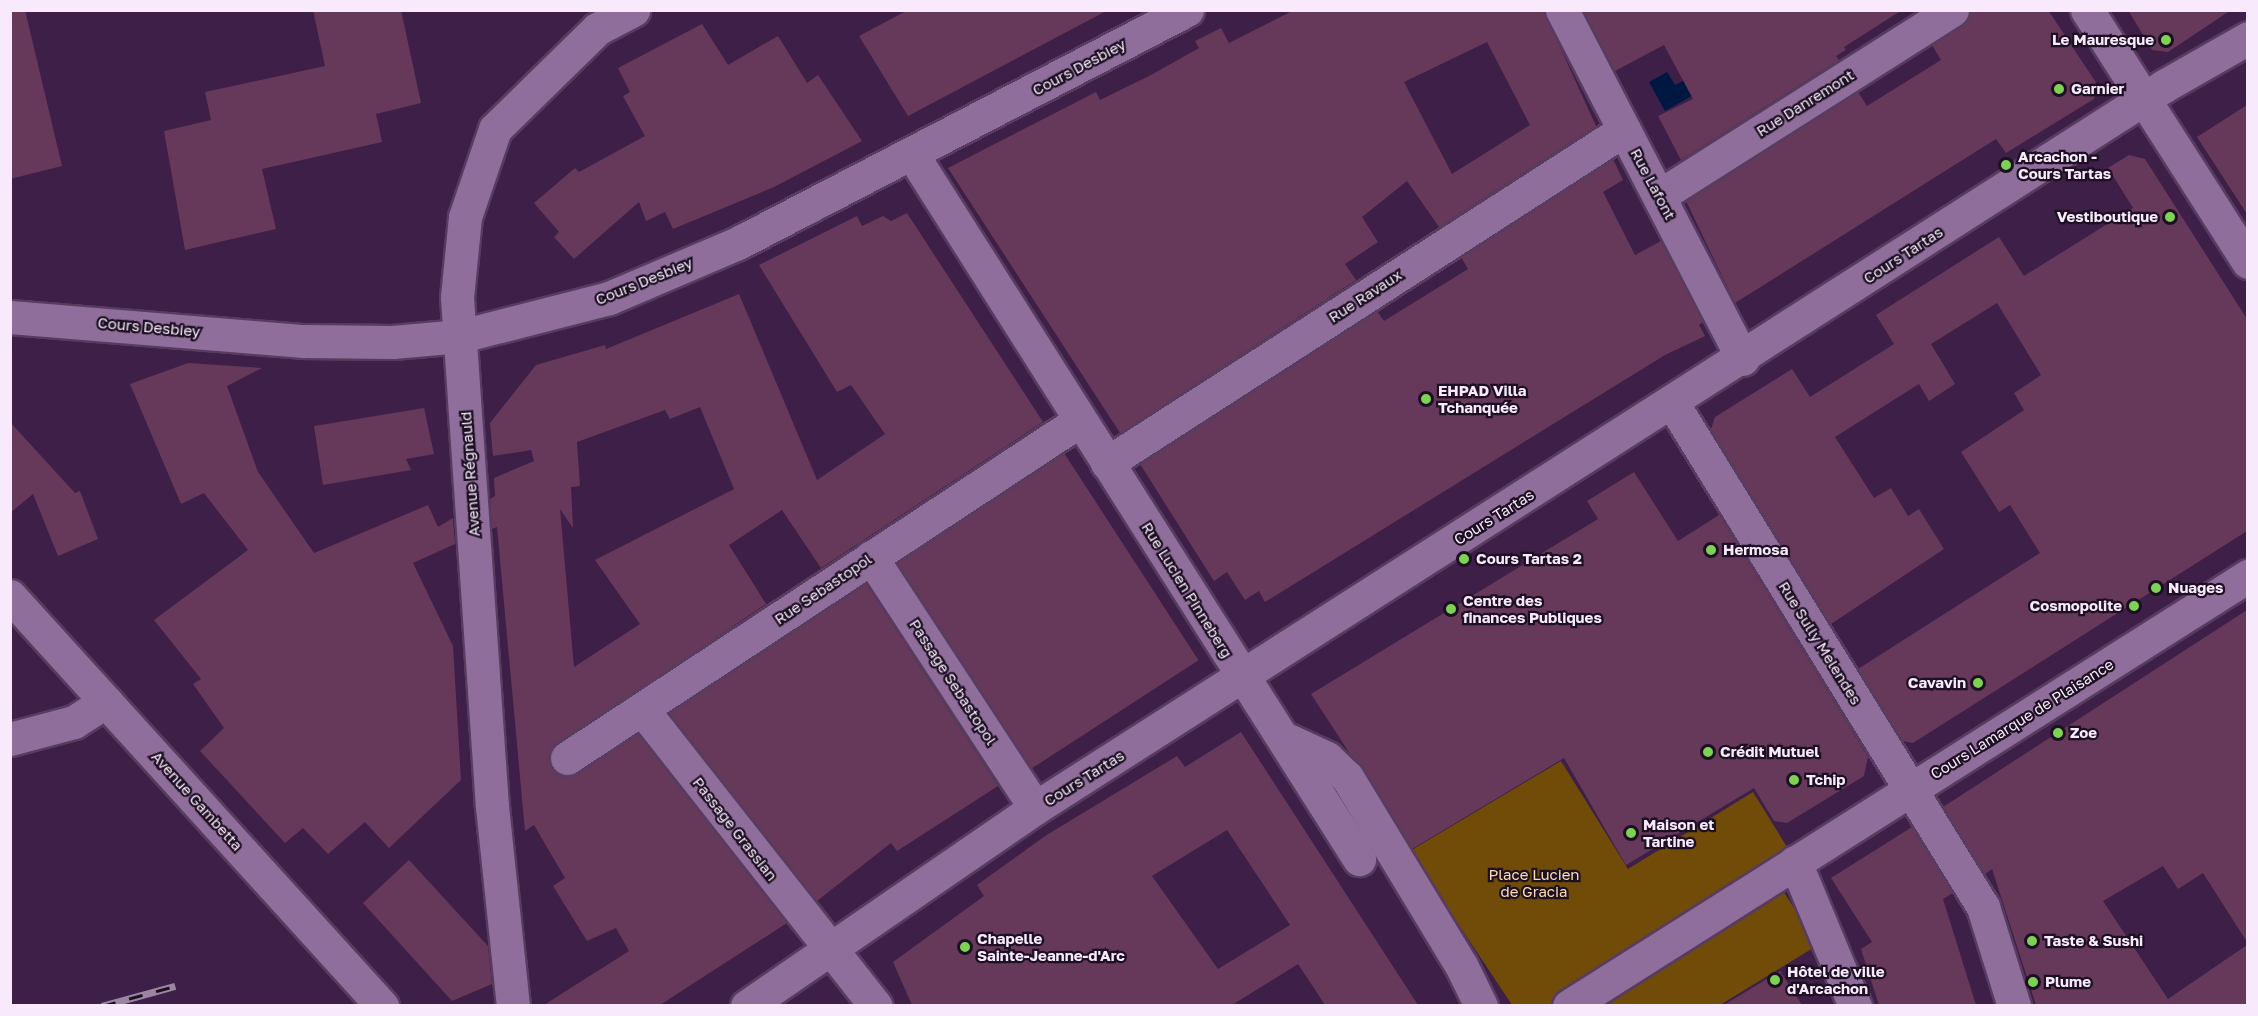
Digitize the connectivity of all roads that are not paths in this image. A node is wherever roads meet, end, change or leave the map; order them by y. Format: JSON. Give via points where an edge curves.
{"nodes":[{"id":1,"x":633,"y":10,"type":"edge"},
{"id":2,"x":1186,"y":10,"type":"edge"},
{"id":3,"x":1562,"y":10,"type":"edge"},
{"id":4,"x":1952,"y":10,"type":"edge"},
{"id":5,"x":2087,"y":10,"type":"edge"},
{"id":6,"x":2247,"y":38,"type":"edge"},
{"id":7,"x":2144,"y":99,"type":"junction"},
{"id":8,"x":1624,"y":130,"type":"junction"},
{"id":9,"x":912,"y":154,"type":"junction"},
{"id":10,"x":1659,"y":196,"type":"junction"},
{"id":11,"x":2247,"y":262,"type":"edge"},
{"id":12,"x":10,"y":317,"type":"edge"},
{"id":13,"x":461,"y":336,"type":"junction"},
{"id":14,"x":1743,"y":358,"type":"junction"},
{"id":15,"x":1673,"y":404,"type":"junction"},
{"id":16,"x":1079,"y":420,"type":"junction"},
{"id":17,"x":1107,"y":463,"type":"junction"},
{"id":18,"x":871,"y":557,"type":"junction"},
{"id":19,"x":2247,"y":576,"type":"edge"},
{"id":20,"x":10,"y":596,"type":"edge"},
{"id":21,"x":1240,"y":678,"type":"junction"},
{"id":22,"x":106,"y":701,"type":"junction"},
{"id":23,"x":642,"y":709,"type":"junction"},
{"id":24,"x":10,"y":739,"type":"edge"},
{"id":25,"x":1288,"y":740,"type":"junction"},
{"id":26,"x":567,"y":758,"type":"dead end"},
{"id":27,"x":1910,"y":789,"type":"junction"},
{"id":28,"x":1035,"y":808,"type":"junction"},
{"id":29,"x":1359,"y":859,"type":"dead end"},
{"id":30,"x":1795,"y":862,"type":"junction"},
{"id":31,"x":828,"y":949,"type":"junction"},
{"id":32,"x":382,"y":1005,"type":"edge"},
{"id":33,"x":513,"y":1005,"type":"edge"},
{"id":34,"x":747,"y":1005,"type":"edge"},
{"id":35,"x":876,"y":1005,"type":"edge"},
{"id":36,"x":1480,"y":1005,"type":"edge"},
{"id":37,"x":1569,"y":1005,"type":"edge"},
{"id":38,"x":1855,"y":1005,"type":"edge"},
{"id":39,"x":2014,"y":1005,"type":"edge"}],
"edges":[{"from":1,"to":13,"type":"street","name":"Avenue Régnauld","via":[[597,29],[495,129],[465,217],[457,297]]},
{"from":2,"to":9,"type":"street","name":"Cours Desbiey"},
{"from":3,"to":8,"type":"street","name":"Rue Lafont"},
{"from":4,"to":10,"type":"street","name":"Rue Danremont"},
{"from":5,"to":7,"type":"street"},
{"from":6,"to":7,"type":"street","name":"Cours Tartas"},
{"from":7,"to":11,"type":"street"},
{"from":7,"to":14,"type":"street","name":"Cours Tartas"},
{"from":8,"to":10,"type":"street","name":"Rue Lafont"},
{"from":8,"to":17,"type":"street","name":"Rue Ravaux"},
{"from":9,"to":13,"type":"street","name":"Cours Desbiey","via":[[738,243],[609,298]]},
{"from":9,"to":16,"type":"street","name":"Rue Lucien Pinneberg"},
{"from":10,"to":14,"type":"street","name":"Rue Lafont"},
{"from":12,"to":13,"type":"street","name":"Cours Desbiey","via":[[304,341],[392,342]]},
{"from":13,"to":33,"type":"street","name":"Avenue Régnauld","via":[[492,807]]},
{"from":14,"to":15,"type":"street","name":"Cours Tartas"},
{"from":15,"to":21,"type":"street","name":"Cours Tartas"},
{"from":15,"to":27,"type":"street","name":"Rue Sully Melendes"},
{"from":16,"to":17,"type":"street","name":"Rue Lucien Pinneberg"},
{"from":16,"to":18,"type":"street","name":"Rue Sebastopol"},
{"from":17,"to":21,"type":"street","name":"Rue Lucien Pinneberg"},
{"from":18,"to":23,"type":"street","name":"Rue Sebastopol"},
{"from":18,"to":28,"type":"street","name":"Passage Sebastopol"},
{"from":19,"to":27,"type":"street","name":"Cours Lamarque de Plaisance"},
{"from":20,"to":22,"type":"street","name":"Avenue Gambetta"},
{"from":21,"to":25,"type":"street","name":"Rue Lucien Pinneberg"},
{"from":21,"to":28,"type":"street","name":"Cours Tartas"},
{"from":22,"to":24,"type":"street","via":[[74,722]]},
{"from":22,"to":32,"type":"street","name":"Avenue Gambetta"},
{"from":23,"to":26,"type":"street","name":"Rue Sebastopol"},
{"from":23,"to":31,"type":"street","name":"Passage Grassian"},
{"from":25,"to":29,"type":"street"},
{"from":25,"to":36,"type":"street","name":"Rue Lucien Pinneberg","via":[[1327,758],[1347,777],[1461,965]]},
{"from":27,"to":30,"type":"street","name":"Cours Lamarque de Plaisance"},
{"from":27,"to":39,"type":"street","name":"Rue Sully Melendes","via":[[1983,907]]},
{"from":28,"to":31,"type":"street","name":"Cours Tartas"},
{"from":30,"to":37,"type":"street"},
{"from":30,"to":38,"type":"street"},
{"from":31,"to":34,"type":"street","name":"Cours Tartas"},
{"from":31,"to":35,"type":"street","name":"Passage Grassian"}]}
